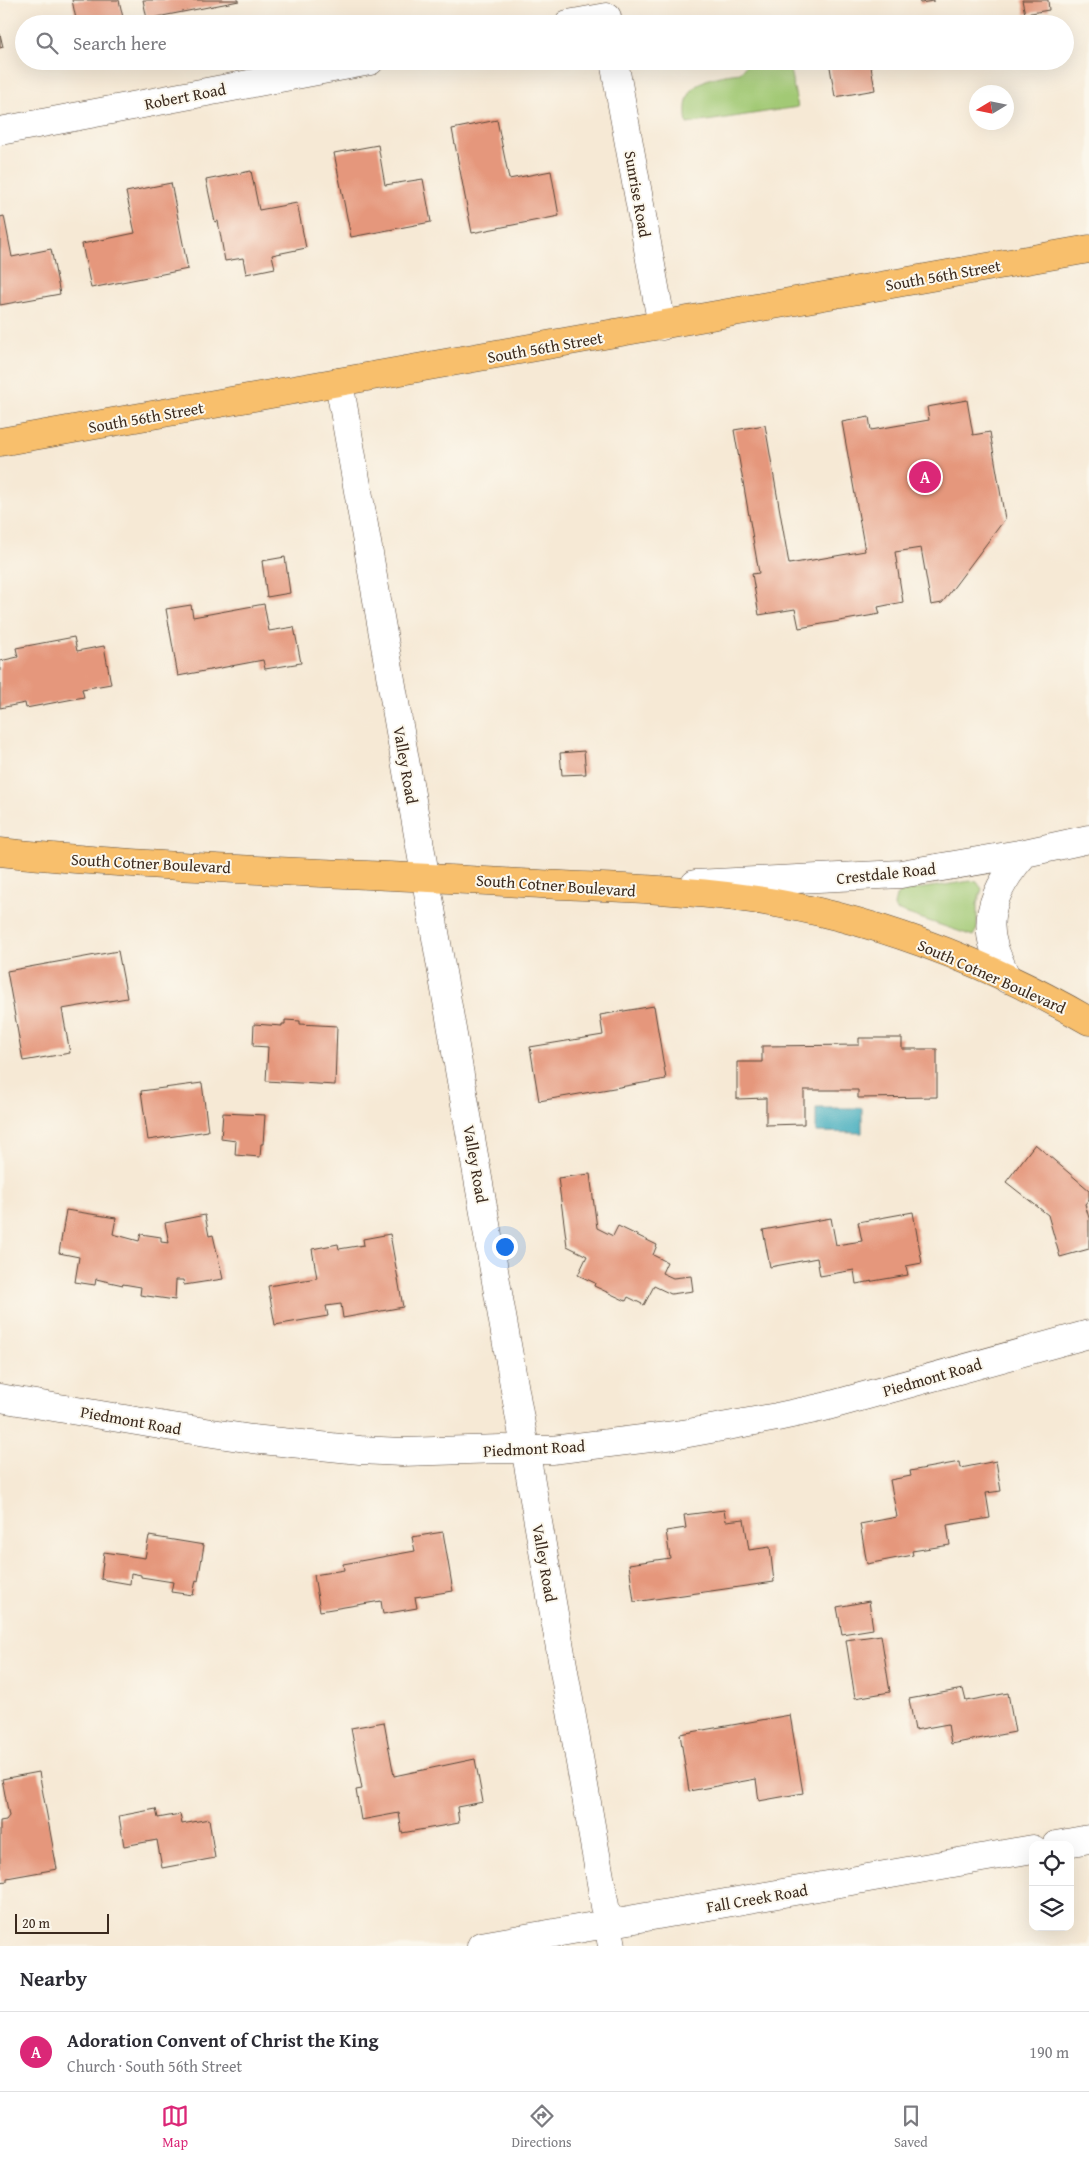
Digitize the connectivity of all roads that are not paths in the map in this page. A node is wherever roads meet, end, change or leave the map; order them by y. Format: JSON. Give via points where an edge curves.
{"nodes":[{"id":1,"x":322,"y":70,"type":"edge"},
{"id":2,"x":616,"y":70,"type":"edge"},
{"id":3,"x":0,"y":131,"type":"edge"},
{"id":4,"x":1089,"y":249,"type":"edge"},
{"id":5,"x":662,"y":326,"type":"junction"},
{"id":6,"x":338,"y":382,"type":"junction"},
{"id":7,"x":0,"y":442,"type":"edge"},
{"id":8,"x":1089,"y":839,"type":"edge"},
{"id":9,"x":0,"y":852,"type":"edge"},
{"id":10,"x":1025,"y":854,"type":"junction"},
{"id":11,"x":426,"y":877,"type":"junction"},
{"id":12,"x":686,"y":893,"type":"junction"},
{"id":13,"x":1007,"y":979,"type":"junction"},
{"id":14,"x":1089,"y":1021,"type":"edge"},
{"id":15,"x":1089,"y":1334,"type":"edge"},
{"id":16,"x":0,"y":1398,"type":"edge"},
{"id":17,"x":525,"y":1450,"type":"junction"},
{"id":18,"x":1089,"y":1839,"type":"edge"},
{"id":19,"x":1074,"y":1842,"type":"edge"},
{"id":20,"x":1029,"y":1850,"type":"edge"},
{"id":21,"x":610,"y":1935,"type":"edge"},
{"id":22,"x":481,"y":1946,"type":"edge"}],
"edges":[{"from":1,"to":3,"type":"street","name":"Robert Road"},
{"from":2,"to":5,"type":"street","name":"Sunrise Road"},
{"from":4,"to":5,"type":"main road","name":"South 56th Street"},
{"from":5,"to":6,"type":"main road","name":"South 56th Street"},
{"from":6,"to":7,"type":"main road","name":"South 56th Street"},
{"from":6,"to":11,"type":"street","name":"Valley Road"},
{"from":8,"to":10,"type":"street","name":"Crestdale Road"},
{"from":9,"to":11,"type":"main road","name":"South Cotner Boulevard","via":[[172,866]]},
{"from":10,"to":12,"type":"street","name":"Crestdale Road","via":[[879,876],[692,884]]},
{"from":10,"to":13,"type":"street","via":[[1008,872],[997,891],[992,911],[993,946]]},
{"from":11,"to":12,"type":"main road","name":"South Cotner Boulevard"},
{"from":11,"to":17,"type":"street","name":"Valley Road"},
{"from":12,"to":13,"type":"main road","name":"South Cotner Boulevard","via":[[742,898],[835,918],[916,941]]},
{"from":13,"to":14,"type":"main road","name":"South Cotner Boulevard"},
{"from":15,"to":17,"type":"street","name":"Piedmont Road","via":[[778,1418],[683,1434],[552,1450]]},
{"from":16,"to":17,"type":"street","name":"Piedmont Road","via":[[166,1426],[305,1444],[402,1452]]},
{"from":17,"to":21,"type":"street","name":"Valley Road"},
{"from":18,"to":19,"type":"street"},
{"from":20,"to":21,"type":"street","name":"Fall Creek Road"},
{"from":21,"to":22,"type":"street","name":"Fall Creek Road"}]}
